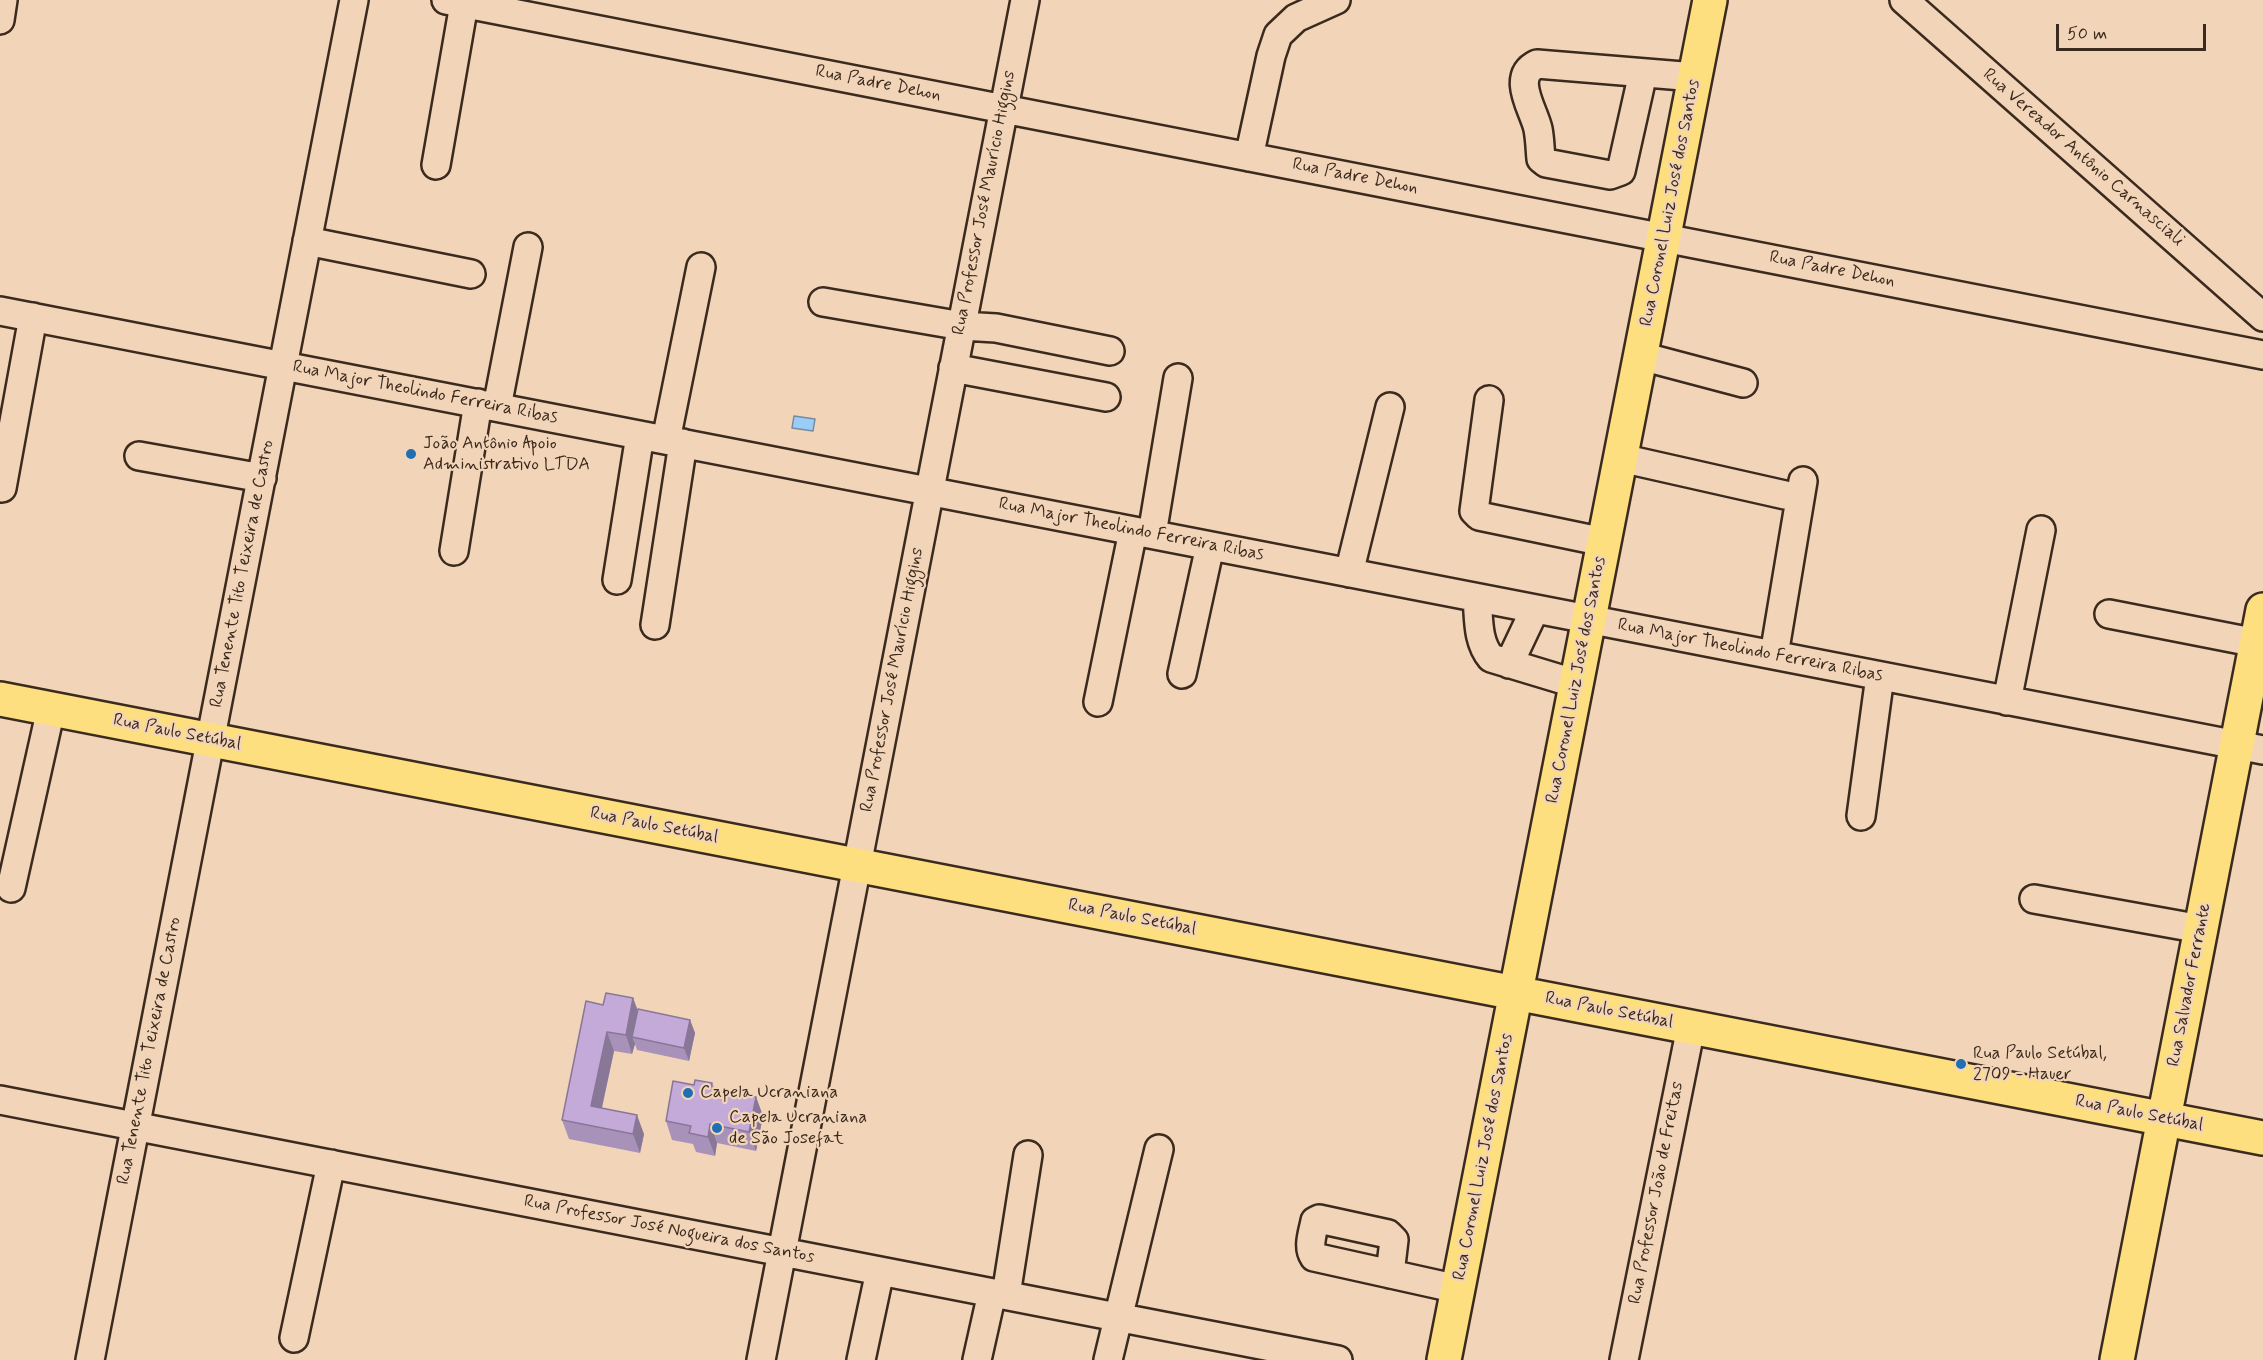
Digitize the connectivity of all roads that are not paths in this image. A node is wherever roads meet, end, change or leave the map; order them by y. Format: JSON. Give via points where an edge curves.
{"nodes":[{"id":1,"x":3,"y":0,"type":"edge"},
{"id":2,"x":354,"y":0,"type":"edge"},
{"id":3,"x":1025,"y":0,"type":"edge"},
{"id":4,"x":1336,"y":0,"type":"edge"},
{"id":5,"x":1710,"y":0,"type":"edge"},
{"id":6,"x":1904,"y":0,"type":"edge"},
{"id":7,"x":455,"y":2,"type":"edge"},
{"id":8,"x":0,"y":20,"type":"edge"},
{"id":9,"x":1643,"y":73,"type":"junction"},
{"id":10,"x":1695,"y":77,"type":"junction"},
{"id":11,"x":1004,"y":109,"type":"junction"},
{"id":12,"x":1249,"y":157,"type":"junction"},
{"id":13,"x":436,"y":165,"type":"dead end"},
{"id":14,"x":1664,"y":238,"type":"junction"},
{"id":15,"x":308,"y":241,"type":"junction"},
{"id":16,"x":528,"y":247,"type":"dead end"},
{"id":17,"x":701,"y":267,"type":"dead end"},
{"id":18,"x":471,"y":274,"type":"dead end"},
{"id":19,"x":823,"y":302,"type":"dead end"},
{"id":20,"x":0,"y":310,"type":"edge"},
{"id":21,"x":33,"y":317,"type":"junction"},
{"id":22,"x":2263,"y":317,"type":"edge"},
{"id":23,"x":962,"y":326,"type":"junction"},
{"id":24,"x":1110,"y":351,"type":"dead end"},
{"id":25,"x":2263,"y":355,"type":"edge"},
{"id":26,"x":1641,"y":356,"type":"junction"},
{"id":27,"x":283,"y":366,"type":"junction"},
{"id":28,"x":953,"y":368,"type":"junction"},
{"id":29,"x":1178,"y":378,"type":"dead end"},
{"id":30,"x":1743,"y":383,"type":"dead end"},
{"id":31,"x":1106,"y":397,"type":"dead end"},
{"id":32,"x":1489,"y":400,"type":"dead end"},
{"id":33,"x":488,"y":405,"type":"junction"},
{"id":34,"x":1390,"y":407,"type":"dead end"},
{"id":35,"x":663,"y":439,"type":"junction"},
{"id":36,"x":1621,"y":458,"type":"junction"},
{"id":37,"x":140,"y":464,"type":"dead end"},
{"id":38,"x":260,"y":484,"type":"junction"},
{"id":39,"x":2,"y":488,"type":"dead end"},
{"id":40,"x":930,"y":491,"type":"junction"},
{"id":41,"x":2041,"y":530,"type":"dead end"},
{"id":42,"x":1143,"y":532,"type":"junction"},
{"id":43,"x":1604,"y":542,"type":"junction"},
{"id":44,"x":1210,"y":546,"type":"junction"},
{"id":45,"x":454,"y":550,"type":"dead end"},
{"id":46,"x":1349,"y":573,"type":"junction"},
{"id":47,"x":617,"y":580,"type":"dead end"},
{"id":48,"x":1477,"y":598,"type":"junction"},
{"id":49,"x":1535,"y":609,"type":"junction"},
{"id":50,"x":2109,"y":614,"type":"dead end"},
{"id":51,"x":1589,"y":619,"type":"junction"},
{"id":52,"x":654,"y":625,"type":"dead end"},
{"id":53,"x":2260,"y":629,"type":"edge"},
{"id":54,"x":1774,"y":655,"type":"junction"},
{"id":55,"x":1509,"y":664,"type":"junction"},
{"id":56,"x":1182,"y":674,"type":"dead end"},
{"id":57,"x":1880,"y":676,"type":"junction"},
{"id":58,"x":1577,"y":684,"type":"junction"},
{"id":59,"x":0,"y":699,"type":"edge"},
{"id":60,"x":2007,"y":701,"type":"junction"},
{"id":61,"x":1098,"y":702,"type":"dead end"},
{"id":62,"x":51,"y":709,"type":"junction"},
{"id":63,"x":211,"y":740,"type":"junction"},
{"id":64,"x":2250,"y":748,"type":"edge"},
{"id":65,"x":1861,"y":816,"type":"dead end"},
{"id":66,"x":857,"y":865,"type":"junction"},
{"id":67,"x":11,"y":888,"type":"dead end"},
{"id":68,"x":2034,"y":899,"type":"dead end"},
{"id":69,"x":2201,"y":929,"type":"junction"},
{"id":70,"x":1516,"y":993,"type":"junction"},
{"id":71,"x":1690,"y":1027,"type":"junction"},
{"id":72,"x":0,"y":1100,"type":"edge"},
{"id":73,"x":2164,"y":1119,"type":"junction"},
{"id":74,"x":136,"y":1126,"type":"junction"},
{"id":75,"x":2263,"y":1138,"type":"edge"},
{"id":76,"x":1160,"y":1149,"type":"dead end"},
{"id":77,"x":1028,"y":1155,"type":"dead end"},
{"id":78,"x":331,"y":1164,"type":"junction"},
{"id":79,"x":782,"y":1252,"type":"junction"},
{"id":80,"x":880,"y":1271,"type":"junction"},
{"id":81,"x":1390,"y":1274,"type":"dead end"},
{"id":82,"x":1458,"y":1289,"type":"junction"},
{"id":83,"x":999,"y":1294,"type":"junction"},
{"id":84,"x":1116,"y":1317,"type":"junction"},
{"id":85,"x":294,"y":1338,"type":"dead end"},
{"id":86,"x":1220,"y":1349,"type":"edge"},
{"id":87,"x":90,"y":1360,"type":"edge"},
{"id":88,"x":761,"y":1360,"type":"edge"},
{"id":89,"x":861,"y":1360,"type":"edge"},
{"id":90,"x":977,"y":1360,"type":"edge"},
{"id":91,"x":1108,"y":1360,"type":"edge"},
{"id":92,"x":1338,"y":1360,"type":"edge"},
{"id":93,"x":1444,"y":1360,"type":"edge"},
{"id":94,"x":1624,"y":1360,"type":"edge"},
{"id":95,"x":2117,"y":1360,"type":"edge"}],
"edges":[{"from":1,"to":8,"type":"street"},
{"from":2,"to":15,"type":"street","name":"Rua Tenente Tito Teixeira de Castro"},
{"from":3,"to":11,"type":"street","name":"Rua Professor José Maurício Higgins"},
{"from":4,"to":12,"type":"street","via":[[1296,18],[1278,35]]},
{"from":5,"to":10,"type":"main road","name":"Rua Coronel Luiz José dos Santos"},
{"from":6,"to":22,"type":"street","name":"Rua Vereador Antônio Carnasciali"},
{"from":7,"to":11,"type":"street","name":"Rua Padre Dehon"},
{"from":7,"to":13,"type":"street"},
{"from":9,"to":9,"type":"street","via":[[1537,64],[1529,68],[1525,75],[1526,94],[1538,128],[1541,159],[1610,175],[1621,171]]},
{"from":9,"to":10,"type":"street"},
{"from":10,"to":14,"type":"main road","name":"Rua Coronel Luiz José dos Santos"},
{"from":11,"to":12,"type":"street","name":"Rua Padre Dehon"},
{"from":11,"to":23,"type":"street","name":"Rua Professor José Maurício Higgins"},
{"from":12,"to":14,"type":"street","name":"Rua Padre Dehon"},
{"from":14,"to":25,"type":"street","name":"Rua Padre Dehon"},
{"from":14,"to":26,"type":"main road","name":"Rua Coronel Luiz José dos Santos"},
{"from":15,"to":18,"type":"street"},
{"from":15,"to":27,"type":"street","name":"Rua Tenente Tito Teixeira de Castro"},
{"from":16,"to":33,"type":"street"},
{"from":17,"to":35,"type":"street"},
{"from":19,"to":23,"type":"street"},
{"from":20,"to":21,"type":"street","name":"Rua Major Theolindo Ferreira Ribas"},
{"from":21,"to":27,"type":"street","name":"Rua Major Theolindo Ferreira Ribas"},
{"from":21,"to":39,"type":"street"},
{"from":23,"to":24,"type":"street","via":[[996,328]]},
{"from":23,"to":28,"type":"street","name":"Rua Professor José Maurício Higgins"},
{"from":26,"to":30,"type":"street"},
{"from":26,"to":36,"type":"main road","name":"Rua Coronel Luiz José dos Santos"},
{"from":27,"to":33,"type":"street","name":"Rua Major Theolindo Ferreira Ribas"},
{"from":27,"to":38,"type":"street","name":"Rua Tenente Tito Teixeira de Castro"},
{"from":28,"to":31,"type":"street"},
{"from":28,"to":40,"type":"street","name":"Rua Professor José Maurício Higgins"},
{"from":29,"to":42,"type":"street"},
{"from":32,"to":43,"type":"street","via":[[1474,511],[1479,516]]},
{"from":33,"to":35,"type":"street","name":"Rua Major Theolindo Ferreira Ribas"},
{"from":33,"to":45,"type":"street"},
{"from":34,"to":46,"type":"street"},
{"from":35,"to":40,"type":"street","name":"Rua Major Theolindo Ferreira Ribas"},
{"from":35,"to":47,"type":"street"},
{"from":35,"to":52,"type":"street"},
{"from":36,"to":43,"type":"main road","name":"Rua Coronel Luiz José dos Santos"},
{"from":36,"to":54,"type":"street","via":[[1794,488]]},
{"from":37,"to":38,"type":"street"},
{"from":38,"to":63,"type":"street","name":"Rua Tenente Tito Teixeira de Castro"},
{"from":40,"to":42,"type":"street","name":"Rua Major Theolindo Ferreira Ribas"},
{"from":40,"to":66,"type":"street","name":"Rua Professor José Maurício Higgins"},
{"from":41,"to":60,"type":"street"},
{"from":42,"to":44,"type":"street","name":"Rua Major Theolindo Ferreira Ribas"},
{"from":42,"to":61,"type":"street"},
{"from":43,"to":51,"type":"main road","name":"Rua Coronel Luiz José dos Santos"},
{"from":44,"to":46,"type":"street","name":"Rua Major Theolindo Ferreira Ribas"},
{"from":44,"to":56,"type":"street"},
{"from":46,"to":48,"type":"street","name":"Rua Major Theolindo Ferreira Ribas"},
{"from":48,"to":49,"type":"street","name":"Rua Major Theolindo Ferreira Ribas"},
{"from":48,"to":55,"type":"street","via":[[1484,649],[1491,658]]},
{"from":49,"to":51,"type":"street","name":"Rua Major Theolindo Ferreira Ribas"},
{"from":49,"to":55,"type":"street"},
{"from":50,"to":53,"type":"street"},
{"from":51,"to":54,"type":"street","name":"Rua Major Theolindo Ferreira Ribas"},
{"from":51,"to":58,"type":"main road","name":"Rua Coronel Luiz José dos Santos"},
{"from":53,"to":64,"type":"main road","name":"Rua Salvador Ferrante"},
{"from":54,"to":57,"type":"street","name":"Rua Major Theolindo Ferreira Ribas"},
{"from":55,"to":58,"type":"street"},
{"from":57,"to":60,"type":"street","name":"Rua Major Theolindo Ferreira Ribas"},
{"from":57,"to":65,"type":"street"},
{"from":58,"to":70,"type":"main road","name":"Rua Coronel Luiz José dos Santos"},
{"from":59,"to":62,"type":"main road","name":"Rua Paulo Setúbal"},
{"from":60,"to":64,"type":"street","name":"Rua Major Theolindo Ferreira Ribas"},
{"from":62,"to":63,"type":"main road","name":"Rua Paulo Setúbal"},
{"from":62,"to":67,"type":"street"},
{"from":63,"to":66,"type":"main road","name":"Rua Paulo Setúbal"},
{"from":63,"to":74,"type":"street","name":"Rua Tenente Tito Teixeira de Castro"},
{"from":64,"to":69,"type":"main road","name":"Rua Salvador Ferrante"},
{"from":66,"to":70,"type":"main road","name":"Rua Paulo Setúbal"},
{"from":66,"to":79,"type":"street","name":"Rua Professor José Maurício Higgins"},
{"from":68,"to":69,"type":"street"},
{"from":69,"to":73,"type":"main road","name":"Rua Salvador Ferrante"},
{"from":70,"to":71,"type":"main road","name":"Rua Paulo Setúbal"},
{"from":70,"to":82,"type":"main road","name":"Rua Coronel Luiz José dos Santos"},
{"from":71,"to":73,"type":"main road","name":"Rua Paulo Setúbal"},
{"from":71,"to":94,"type":"street","name":"Rua Professor João de Freitas"},
{"from":72,"to":74,"type":"street","name":"Rua Professor José Nogueira dos Santos"},
{"from":73,"to":75,"type":"main road","name":"Rua Paulo Setúbal"},
{"from":73,"to":95,"type":"main road","name":"Rua Salvador Ferrante"},
{"from":74,"to":78,"type":"street","name":"Rua Professor José Nogueira dos Santos"},
{"from":74,"to":87,"type":"street","name":"Rua Tenente Tito Teixeira de Castro"},
{"from":76,"to":84,"type":"street"},
{"from":77,"to":83,"type":"street"},
{"from":78,"to":79,"type":"street","name":"Rua Professor José Nogueira dos Santos"},
{"from":78,"to":85,"type":"street"},
{"from":79,"to":80,"type":"street","name":"Rua Professor José Nogueira dos Santos"},
{"from":79,"to":88,"type":"street","name":"Rua Professor José Maurício Higgins"},
{"from":80,"to":83,"type":"street","name":"Rua Professor José Nogueira dos Santos"},
{"from":80,"to":89,"type":"street"},
{"from":81,"to":82,"type":"street"},
{"from":82,"to":93,"type":"main road","name":"Rua Coronel Luiz José dos Santos"},
{"from":83,"to":84,"type":"street","name":"Rua Professor José Nogueira dos Santos"},
{"from":83,"to":90,"type":"street"},
{"from":84,"to":86,"type":"street","name":"Rua Professor José Nogueira dos Santos"},
{"from":84,"to":91,"type":"street"},
{"from":86,"to":92,"type":"street","name":"Rua Professor José Nogueira dos Santos"}]}
